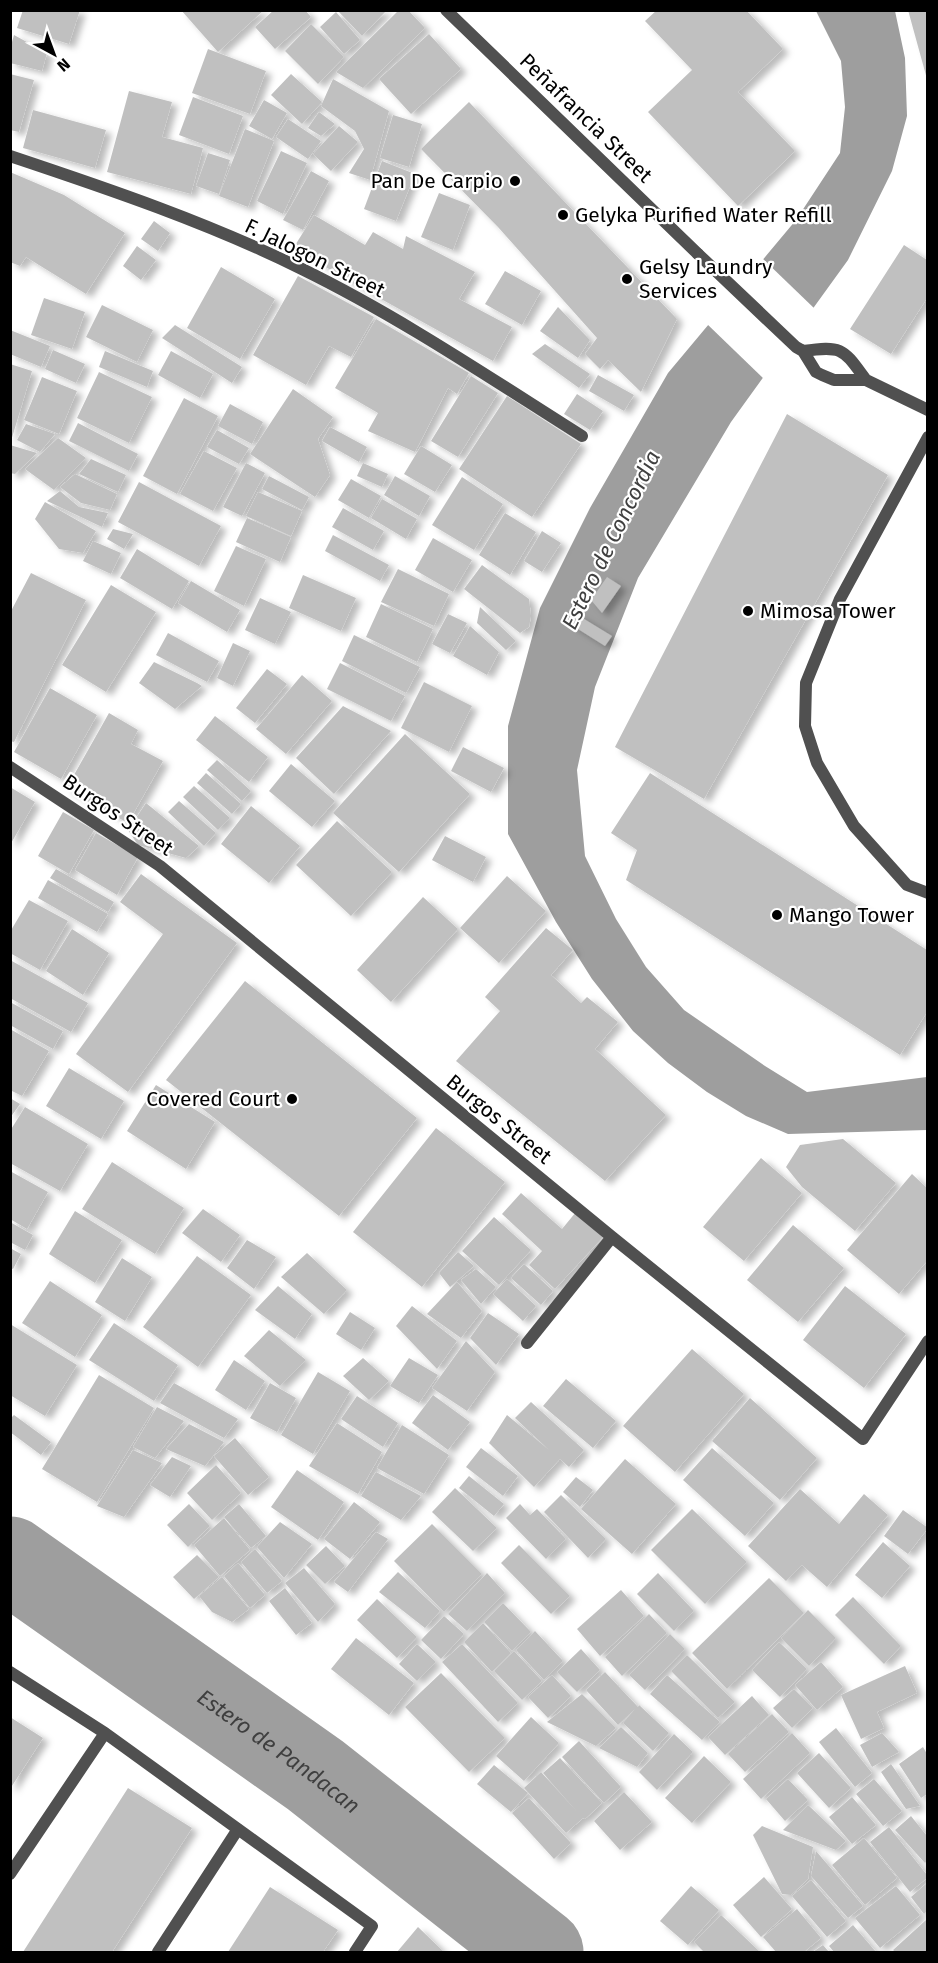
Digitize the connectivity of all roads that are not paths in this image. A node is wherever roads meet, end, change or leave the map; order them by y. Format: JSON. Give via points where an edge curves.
{"nodes":[{"id":1,"x":446,"y":10,"type":"edge"},
{"id":2,"x":10,"y":156,"type":"edge"},
{"id":3,"x":800,"y":350,"type":"junction"},
{"id":4,"x":866,"y":380,"type":"junction"},
{"id":5,"x":927,"y":410,"type":"edge"},
{"id":6,"x":582,"y":436,"type":"dead end"},
{"id":7,"x":927,"y":437,"type":"edge"},
{"id":8,"x":10,"y":767,"type":"edge"},
{"id":9,"x":927,"y":893,"type":"edge"},
{"id":10,"x":612,"y":1237,"type":"junction"},
{"id":11,"x":927,"y":1341,"type":"edge"},
{"id":12,"x":527,"y":1343,"type":"dead end"},
{"id":13,"x":10,"y":1672,"type":"edge"},
{"id":14,"x":105,"y":1733,"type":"junction"},
{"id":15,"x":238,"y":1828,"type":"junction"},
{"id":16,"x":10,"y":1874,"type":"edge"},
{"id":17,"x":158,"y":1953,"type":"edge"},
{"id":18,"x":355,"y":1953,"type":"edge"}],
"edges":[{"from":1,"to":3,"type":"street","name":"Peñafrancia Street"},
{"from":2,"to":6,"type":"street","name":"F. Jalogon Street","via":[[200,224],[302,269],[404,324]]},
{"from":3,"to":4,"type":"street","name":"Peñafrancia Street","via":[[816,372],[834,380]]},
{"from":3,"to":4,"type":"street","via":[[829,347],[841,351]]},
{"from":4,"to":5,"type":"street"},
{"from":7,"to":9,"type":"street","via":[[840,599],[806,682],[805,726],[817,763],[854,826],[907,885]]},
{"from":8,"to":10,"type":"street","name":"Burgos Street","via":[[160,866]]},
{"from":10,"to":11,"type":"street","name":"Burgos Street","via":[[863,1439]]},
{"from":10,"to":12,"type":"street"},
{"from":13,"to":14,"type":"street"},
{"from":14,"to":15,"type":"street"},
{"from":14,"to":16,"type":"street"},
{"from":15,"to":17,"type":"street"},
{"from":15,"to":18,"type":"street","via":[[372,1926]]}]}
